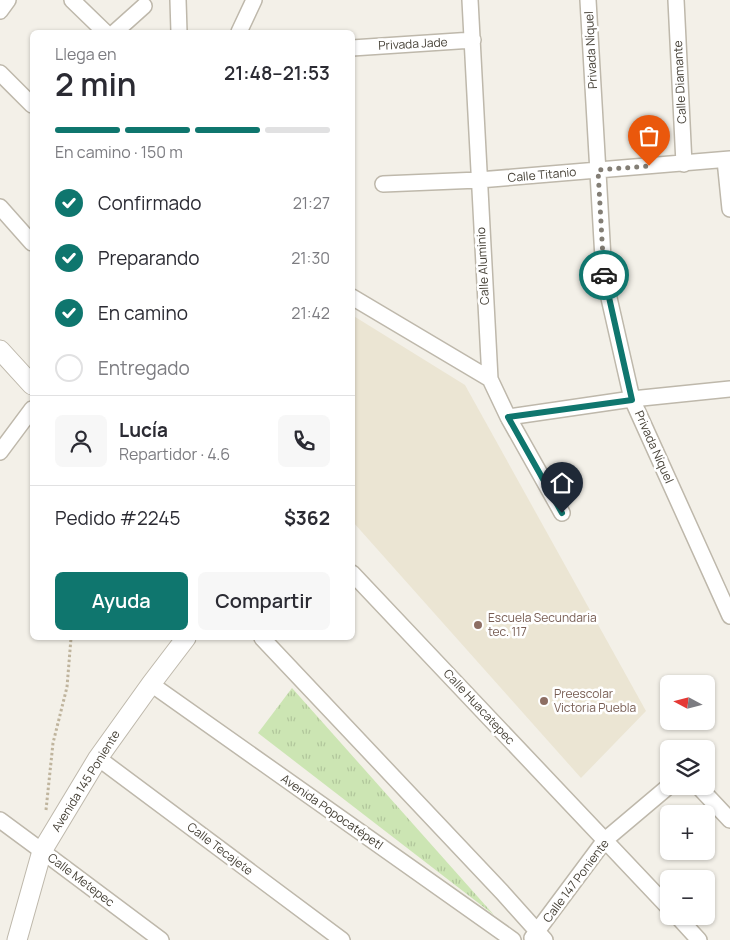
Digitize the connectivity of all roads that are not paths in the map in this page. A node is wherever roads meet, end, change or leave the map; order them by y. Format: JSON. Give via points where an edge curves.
{"nodes":[{"id":1,"x":8,"y":0,"type":"edge"},
{"id":2,"x":72,"y":0,"type":"edge"},
{"id":3,"x":178,"y":0,"type":"edge"},
{"id":4,"x":254,"y":0,"type":"edge"},
{"id":5,"x":470,"y":0,"type":"edge"},
{"id":6,"x":588,"y":0,"type":"edge"},
{"id":7,"x":676,"y":0,"type":"edge"},
{"id":8,"x":144,"y":6,"type":"dead end"},
{"id":9,"x":0,"y":11,"type":"edge"},
{"id":10,"x":103,"y":30,"type":"edge"},
{"id":11,"x":117,"y":30,"type":"edge"},
{"id":12,"x":179,"y":30,"type":"edge"},
{"id":13,"x":240,"y":30,"type":"edge"},
{"id":14,"x":473,"y":40,"type":"junction"},
{"id":15,"x":355,"y":48,"type":"edge"},
{"id":16,"x":0,"y":73,"type":"edge"},
{"id":17,"x":30,"y":103,"type":"edge"},
{"id":18,"x":728,"y":160,"type":"edge"},
{"id":19,"x":684,"y":164,"type":"junction"},
{"id":20,"x":598,"y":170,"type":"junction"},
{"id":21,"x":479,"y":180,"type":"junction"},
{"id":22,"x":383,"y":184,"type":"dead end"},
{"id":23,"x":0,"y":208,"type":"edge"},
{"id":24,"x":730,"y":209,"type":"edge"},
{"id":25,"x":30,"y":241,"type":"edge"},
{"id":26,"x":355,"y":298,"type":"edge"},
{"id":27,"x":0,"y":350,"type":"edge"},
{"id":28,"x":490,"y":379,"type":"junction"},
{"id":29,"x":30,"y":383,"type":"edge"},
{"id":30,"x":730,"y":389,"type":"edge"},
{"id":31,"x":632,"y":400,"type":"junction"},
{"id":32,"x":30,"y":412,"type":"edge"},
{"id":33,"x":508,"y":417,"type":"junction"},
{"id":34,"x":0,"y":452,"type":"edge"},
{"id":35,"x":562,"y":513,"type":"dead end"},
{"id":36,"x":355,"y":576,"type":"edge"},
{"id":37,"x":730,"y":616,"type":"edge"},
{"id":38,"x":184,"y":640,"type":"edge"},
{"id":39,"x":264,"y":640,"type":"edge"},
{"id":40,"x":151,"y":684,"type":"junction"},
{"id":41,"x":98,"y":758,"type":"junction"},
{"id":42,"x":660,"y":794,"type":"edge"},
{"id":43,"x":706,"y":795,"type":"edge"},
{"id":44,"x":0,"y":820,"type":"edge"},
{"id":45,"x":730,"y":820,"type":"edge"},
{"id":46,"x":605,"y":840,"type":"junction"},
{"id":47,"x":42,"y":850,"type":"junction"},
{"id":48,"x":660,"y":898,"type":"edge"},
{"id":49,"x":685,"y":925,"type":"edge"},
{"id":50,"x":537,"y":938,"type":"edge"},
{"id":51,"x":17,"y":940,"type":"edge"},
{"id":52,"x":161,"y":940,"type":"edge"},
{"id":53,"x":342,"y":940,"type":"edge"},
{"id":54,"x":513,"y":940,"type":"edge"},
{"id":55,"x":699,"y":940,"type":"edge"}],
"edges":[{"from":1,"to":9,"type":"street"},
{"from":2,"to":10,"type":"street"},
{"from":3,"to":12,"type":"street"},
{"from":4,"to":13,"type":"street"},
{"from":5,"to":14,"type":"street","name":"Calle Aluminio"},
{"from":6,"to":20,"type":"street","name":"Privada Níquel"},
{"from":7,"to":19,"type":"street","name":"Calle Diamante"},
{"from":8,"to":11,"type":"street"},
{"from":14,"to":15,"type":"street","name":"Privada Jade"},
{"from":14,"to":21,"type":"street","name":"Calle Aluminio"},
{"from":16,"to":17,"type":"street"},
{"from":18,"to":19,"type":"street","name":"Calle Titanio"},
{"from":18,"to":24,"type":"street"},
{"from":19,"to":20,"type":"street","name":"Calle Titanio"},
{"from":20,"to":21,"type":"street","name":"Calle Titanio"},
{"from":20,"to":31,"type":"street","name":"Privada Níquel","via":[[604,276]]},
{"from":21,"to":22,"type":"street","name":"Calle Titanio"},
{"from":21,"to":28,"type":"street","name":"Calle Aluminio"},
{"from":23,"to":25,"type":"street"},
{"from":26,"to":28,"type":"street"},
{"from":27,"to":29,"type":"street"},
{"from":28,"to":33,"type":"street","name":"Calle Aluminio"},
{"from":30,"to":31,"type":"street"},
{"from":31,"to":33,"type":"street"},
{"from":31,"to":37,"type":"street","name":"Privada Níquel"},
{"from":32,"to":34,"type":"street"},
{"from":33,"to":35,"type":"street","name":"Calle Aluminio"},
{"from":36,"to":46,"type":"street","name":"Calle Huacatepec"},
{"from":38,"to":40,"type":"street","name":"Avenida 145 Poniente"},
{"from":39,"to":50,"type":"street","via":[[488,878]]},
{"from":40,"to":41,"type":"street","name":"Avenida 145 Poniente"},
{"from":40,"to":54,"type":"street","name":"Avenida Popocatépetl"},
{"from":41,"to":47,"type":"street","name":"Avenida 145 Poniente"},
{"from":41,"to":53,"type":"street","name":"Calle Tecajete"},
{"from":42,"to":46,"type":"street","name":"Calle 147 Poniente"},
{"from":43,"to":45,"type":"street"},
{"from":44,"to":47,"type":"street","name":"Calle Metepec"},
{"from":46,"to":48,"type":"street","name":"Calle Huacatepec"},
{"from":46,"to":50,"type":"street","name":"Calle 147 Poniente"},
{"from":47,"to":51,"type":"street","name":"Avenida 145 Poniente"},
{"from":47,"to":52,"type":"street","name":"Calle Metepec"},
{"from":49,"to":55,"type":"street"}]}
